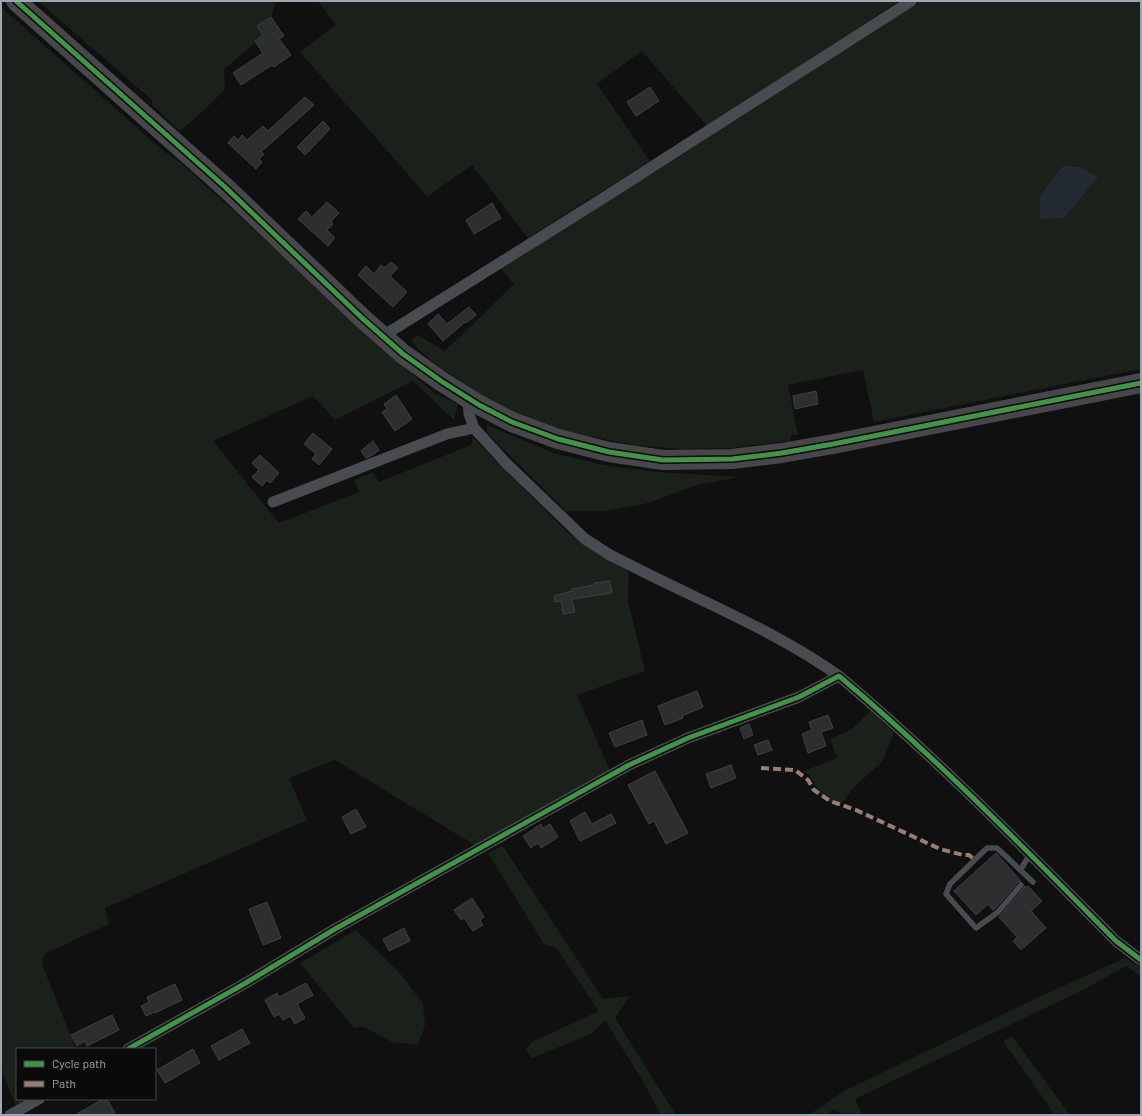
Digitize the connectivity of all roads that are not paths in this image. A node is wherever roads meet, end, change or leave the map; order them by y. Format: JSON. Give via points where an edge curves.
{"nodes":[{"id":1,"x":16,"y":1,"type":"edge"},
{"id":2,"x":911,"y":1,"type":"edge"},
{"id":3,"x":383,"y":336,"type":"junction"},
{"id":4,"x":1141,"y":383,"type":"edge"},
{"id":5,"x":468,"y":398,"type":"junction"},
{"id":6,"x":474,"y":428,"type":"junction"},
{"id":7,"x":273,"y":502,"type":"dead end"},
{"id":8,"x":839,"y":676,"type":"junction"},
{"id":9,"x":1030,"y":854,"type":"junction"},
{"id":10,"x":1020,"y":869,"type":"junction"},
{"id":11,"x":1033,"y":882,"type":"dead end"},
{"id":12,"x":1021,"y":885,"type":"dead end"},
{"id":13,"x":1141,"y":960,"type":"edge"},
{"id":14,"x":130,"y":1048,"type":"edge"},
{"id":15,"x":37,"y":1100,"type":"edge"},
{"id":16,"x":10,"y":1115,"type":"edge"}],
"edges":[{"from":1,"to":3,"type":"highway","via":[[225,187]]},
{"from":2,"to":3,"type":"street"},
{"from":3,"to":5,"type":"highway","via":[[422,367]]},
{"from":4,"to":5,"type":"highway","via":[[833,444],[732,459],[663,460],[609,452],[558,439],[512,422]]},
{"from":5,"to":6,"type":"street","via":[[469,414]]},
{"from":6,"to":7,"type":"street","via":[[447,434]]},
{"from":6,"to":8,"type":"street","via":[[507,464],[585,539],[637,569],[768,632]]},
{"from":8,"to":9,"type":"street","via":[[964,788]]},
{"from":8,"to":14,"type":"street","via":[[799,697],[688,738],[629,765]]},
{"from":9,"to":10,"type":"lane"},
{"from":9,"to":13,"type":"street","via":[[1116,941]]},
{"from":10,"to":11,"type":"lane"},
{"from":10,"to":12,"type":"lane","via":[[997,848],[987,848],[950,884],[946,894],[976,928],[998,912]]},
{"from":15,"to":16,"type":"street"}]}
